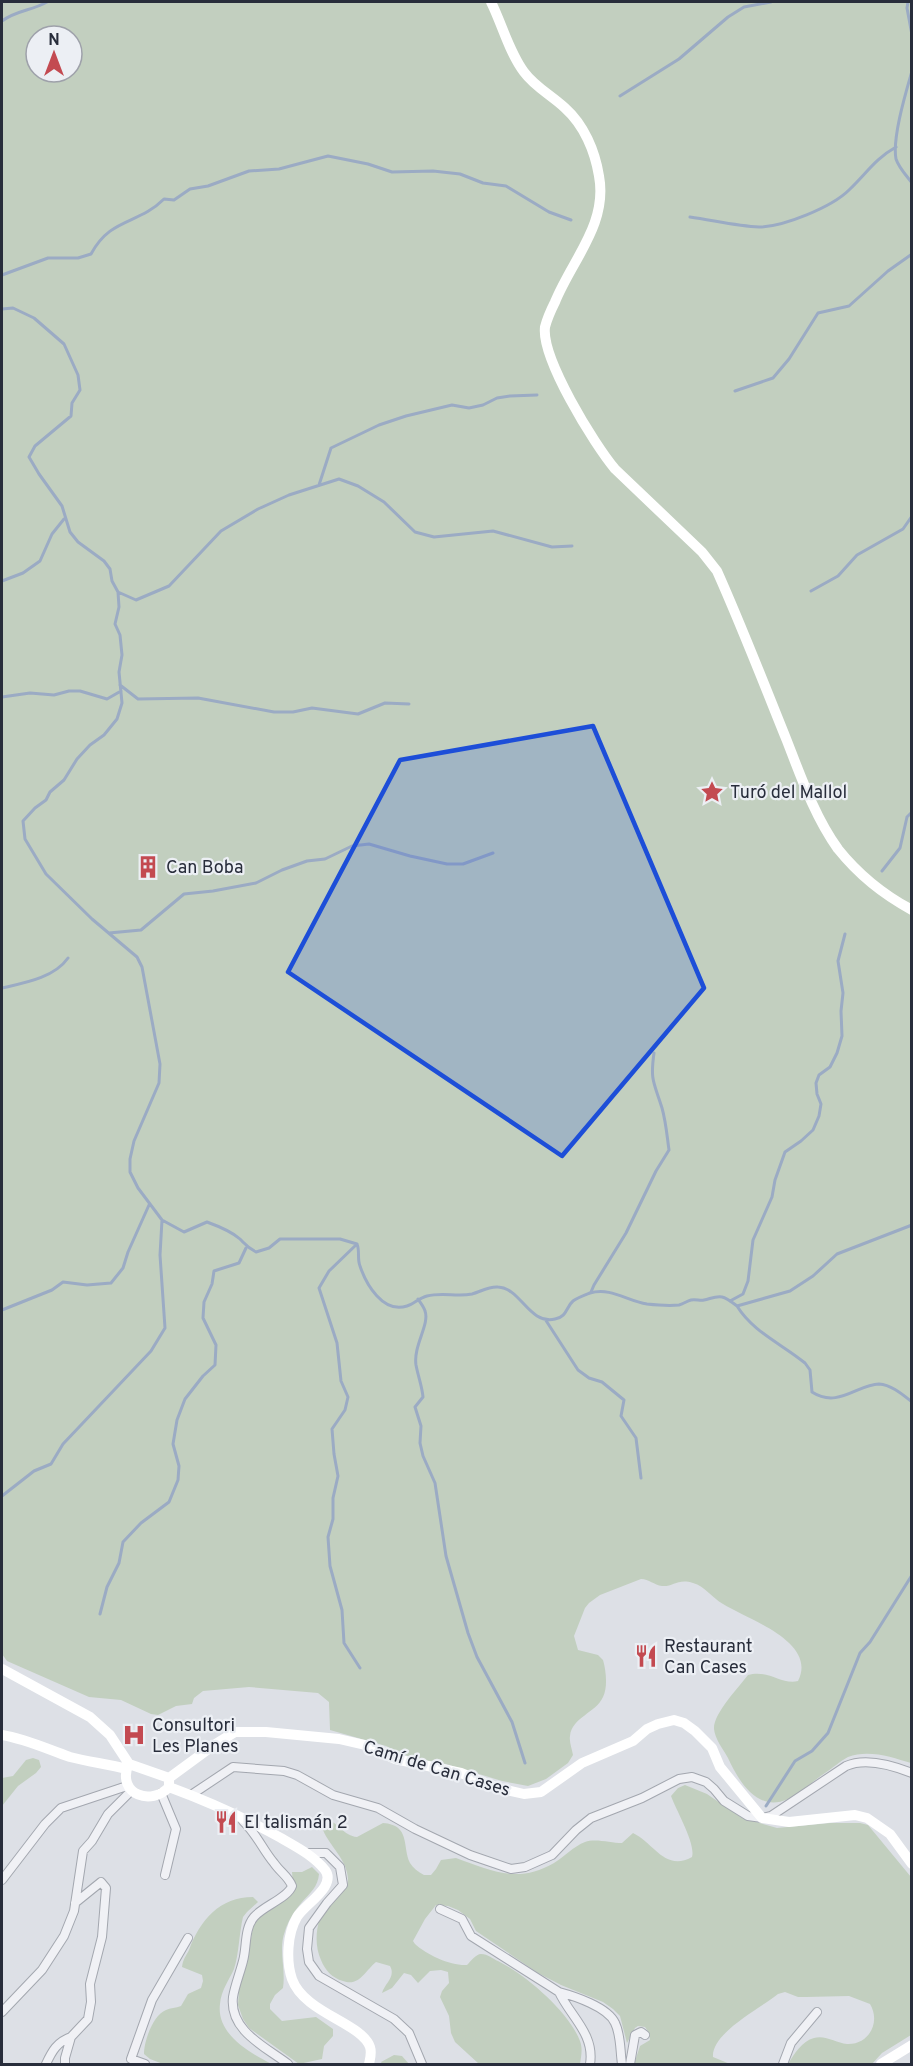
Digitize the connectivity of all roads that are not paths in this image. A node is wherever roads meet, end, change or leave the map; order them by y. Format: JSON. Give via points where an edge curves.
{"nodes":[{"id":1,"x":491,"y":2,"type":"edge"},
{"id":2,"x":912,"y":910,"type":"edge"},
{"id":3,"x":2,"y":1669,"type":"edge"},
{"id":4,"x":2,"y":1735,"type":"edge"},
{"id":5,"x":128,"y":1767,"type":"junction"},
{"id":6,"x":912,"y":1773,"type":"edge"},
{"id":7,"x":166,"y":1786,"type":"junction"},
{"id":8,"x":129,"y":1789,"type":"junction"},
{"id":9,"x":191,"y":1795,"type":"junction"},
{"id":10,"x":238,"y":1816,"type":"junction"},
{"id":11,"x":762,"y":1818,"type":"junction"},
{"id":12,"x":307,"y":1853,"type":"junction"},
{"id":13,"x":912,"y":1864,"type":"edge"},
{"id":14,"x":165,"y":1875,"type":"dead end"},
{"id":15,"x":2,"y":1880,"type":"edge"},
{"id":16,"x":75,"y":1903,"type":"junction"},
{"id":17,"x":440,"y":1909,"type":"dead end"},
{"id":18,"x":188,"y":1938,"type":"dead end"},
{"id":19,"x":559,"y":1992,"type":"junction"},
{"id":20,"x":2,"y":2012,"type":"edge"},
{"id":21,"x":817,"y":2012,"type":"dead end"},
{"id":22,"x":645,"y":2035,"type":"dead end"},
{"id":23,"x":71,"y":2037,"type":"junction"},
{"id":24,"x":912,"y":2045,"type":"edge"},
{"id":25,"x":129,"y":2062,"type":"edge"},
{"id":26,"x":46,"y":2064,"type":"edge"},
{"id":27,"x":66,"y":2064,"type":"edge"},
{"id":28,"x":146,"y":2064,"type":"edge"},
{"id":29,"x":288,"y":2064,"type":"edge"},
{"id":30,"x":369,"y":2064,"type":"edge"},
{"id":31,"x":422,"y":2064,"type":"edge"},
{"id":32,"x":590,"y":2064,"type":"edge"},
{"id":33,"x":622,"y":2064,"type":"edge"},
{"id":34,"x":630,"y":2064,"type":"edge"},
{"id":35,"x":783,"y":2064,"type":"edge"},
{"id":36,"x":881,"y":2064,"type":"edge"}],
"edges":[{"from":1,"to":2,"type":"street","via":[[523,70],[581,126],[600,176],[598,217],[546,325],[551,360],[604,456],[717,571],[794,759],[839,850],[860,873]]},
{"from":3,"to":5,"type":"street","via":[[90,1718],[110,1735]]},
{"from":4,"to":5,"type":"street","via":[[70,1757]]},
{"from":5,"to":7,"type":"street"},
{"from":5,"to":8,"type":"street","via":[[125,1781]]},
{"from":6,"to":11,"type":"street","via":[[881,1764],[846,1766],[771,1816]]},
{"from":7,"to":8,"type":"street","via":[[143,1795]]},
{"from":7,"to":9,"type":"street"},
{"from":7,"to":11,"type":"street","name":"Camí de Can Cases","via":[[235,1732],[266,1731],[339,1739],[365,1745],[395,1759],[461,1773],[498,1788],[524,1794],[541,1792],[582,1763],[633,1741],[647,1729],[674,1720],[695,1731],[712,1748],[720,1767]]},
{"from":7,"to":14,"type":"street","via":[[176,1829]]},
{"from":8,"to":15,"type":"street","via":[[61,1808]]},
{"from":8,"to":16,"type":"street","via":[[83,1851]]},
{"from":9,"to":10,"type":"street"},
{"from":9,"to":11,"type":"street","via":[[233,1767],[284,1771],[333,1795],[378,1808],[470,1855],[511,1869],[552,1855],[591,1818],[679,1779],[692,1777],[705,1782],[733,1808]]},
{"from":10,"to":12,"type":"street"},
{"from":10,"to":29,"type":"street","via":[[292,1886],[289,1893],[260,1911],[250,1923],[233,2001],[244,2031]]},
{"from":11,"to":13,"type":"street","via":[[789,1822],[855,1815],[867,1818],[890,1834]]},
{"from":12,"to":30,"type":"street","via":[[324,1870],[327,1882],[294,1924],[289,1954],[292,1978],[306,1999],[365,2039],[371,2050]]},
{"from":12,"to":31,"type":"street","via":[[326,1853],[340,1867],[343,1885],[309,1928],[309,1962],[319,1976],[394,2019],[409,2033]]},
{"from":16,"to":20,"type":"street","via":[[64,1936],[42,1970]]},
{"from":16,"to":23,"type":"street","via":[[101,1882],[106,1888],[88,2019]]},
{"from":17,"to":19,"type":"street","via":[[462,1919],[471,1936]]},
{"from":18,"to":25,"type":"street","via":[[152,2000]]},
{"from":19,"to":32,"type":"street","via":[[586,2036]]},
{"from":19,"to":33,"type":"street","via":[[573,1995],[610,2015],[618,2033]]},
{"from":21,"to":35,"type":"street","via":[[790,2043]]},
{"from":22,"to":34,"type":"street","via":[[635,2035]]},
{"from":23,"to":26,"type":"street","via":[[53,2049]]},
{"from":23,"to":27,"type":"street"},
{"from":24,"to":36,"type":"street"},
{"from":25,"to":28,"type":"street"}]}
